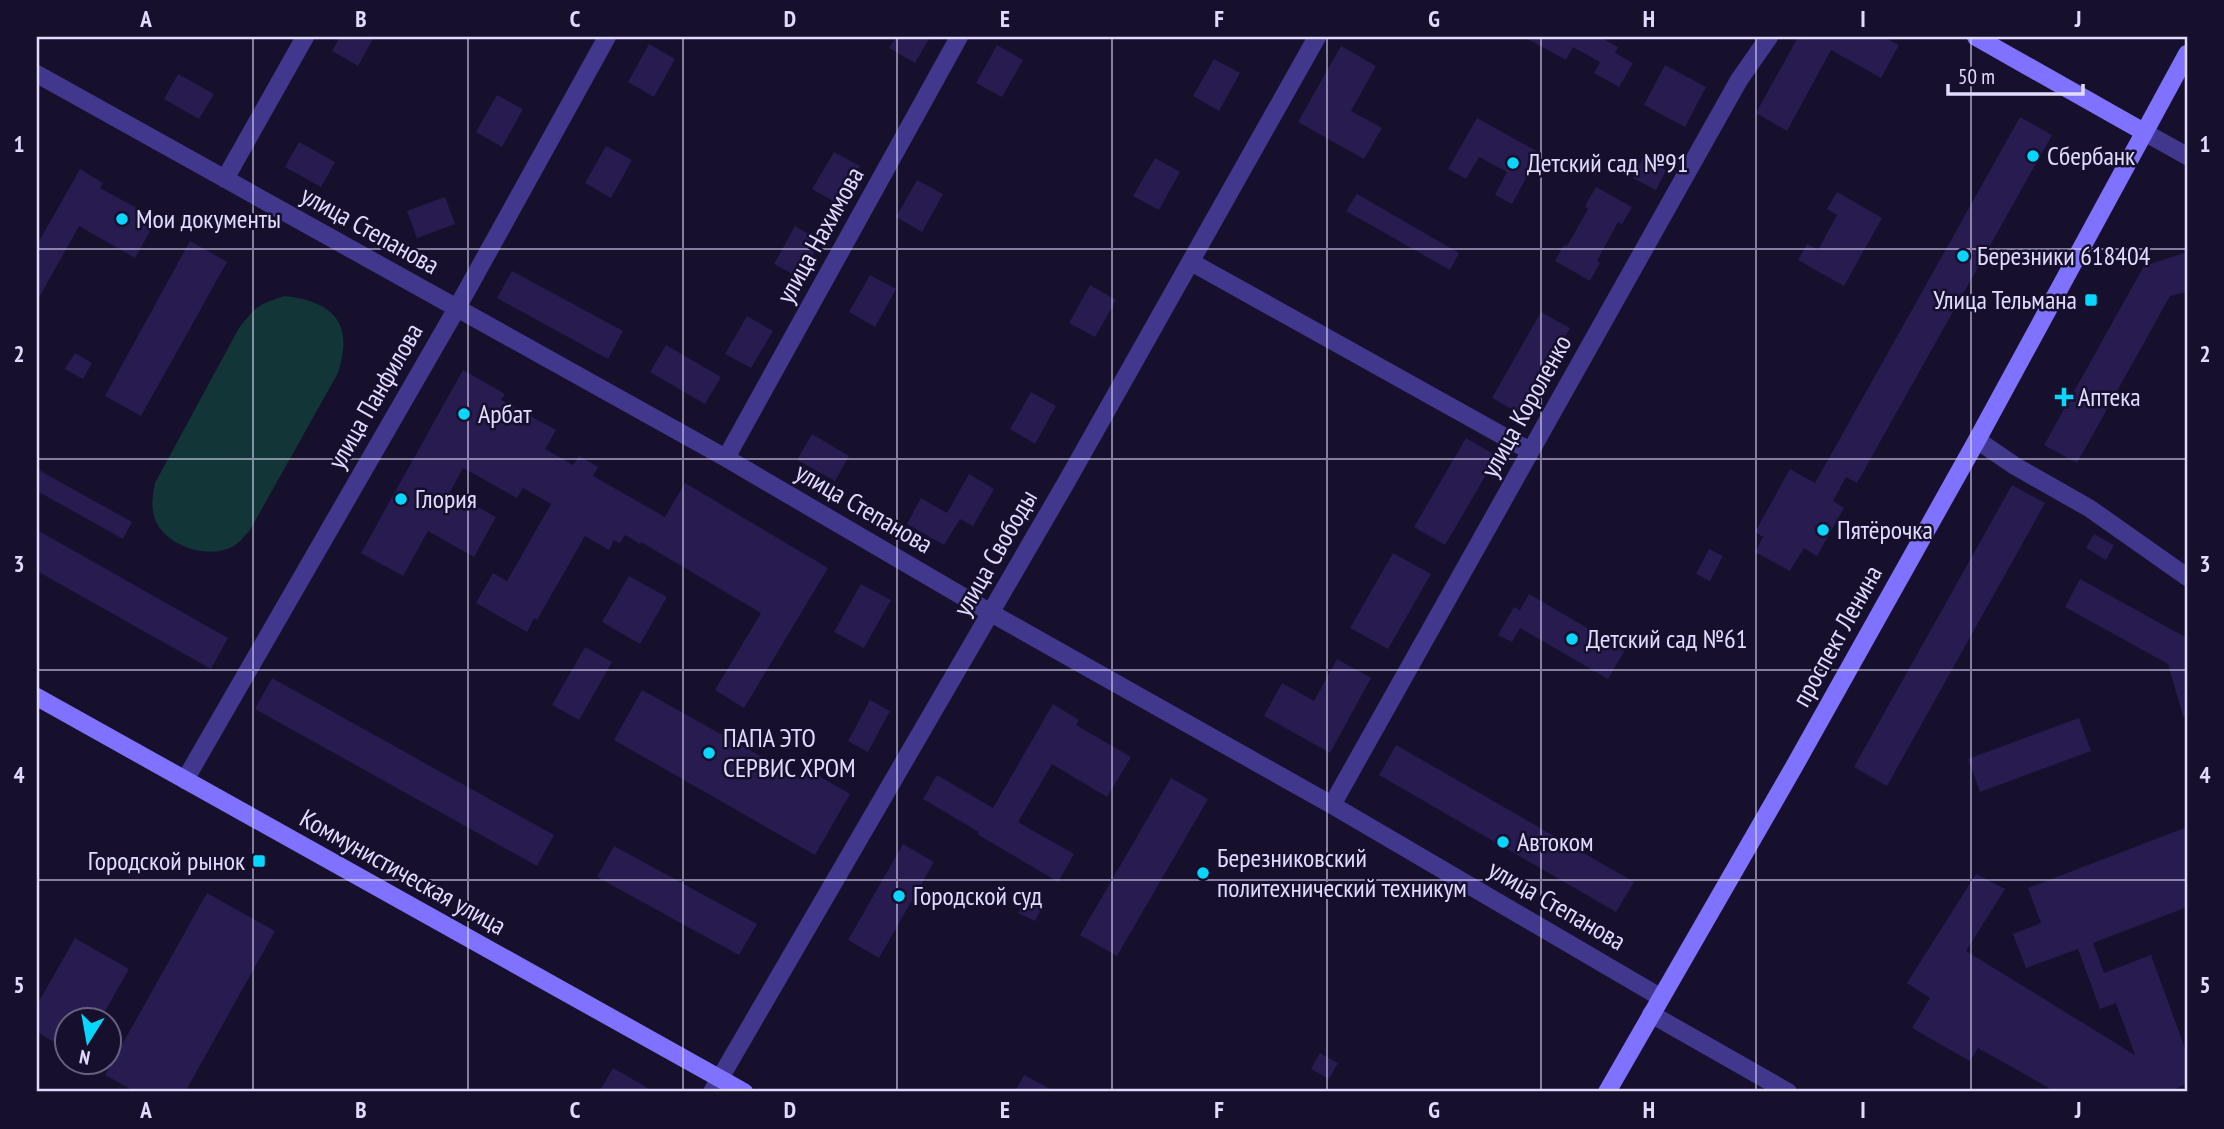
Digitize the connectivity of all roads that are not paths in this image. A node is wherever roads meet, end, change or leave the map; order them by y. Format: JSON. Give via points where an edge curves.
{"nodes":[{"id":1,"x":305,"y":37,"type":"edge"},
{"id":2,"x":607,"y":37,"type":"edge"},
{"id":3,"x":959,"y":37,"type":"edge"},
{"id":4,"x":1317,"y":37,"type":"edge"},
{"id":5,"x":1769,"y":37,"type":"edge"},
{"id":6,"x":1976,"y":37,"type":"edge"},
{"id":7,"x":2187,"y":54,"type":"edge"},
{"id":8,"x":37,"y":74,"type":"edge"},
{"id":9,"x":2144,"y":132,"type":"junction"},
{"id":10,"x":2187,"y":156,"type":"edge"},
{"id":11,"x":225,"y":179,"type":"junction"},
{"id":12,"x":1191,"y":262,"type":"junction"},
{"id":13,"x":457,"y":308,"type":"junction"},
{"id":14,"x":1977,"y":440,"type":"junction"},
{"id":15,"x":1530,"y":452,"type":"junction"},
{"id":16,"x":726,"y":458,"type":"junction"},
{"id":17,"x":2187,"y":577,"type":"edge"},
{"id":18,"x":991,"y":613,"type":"junction"},
{"id":19,"x":37,"y":697,"type":"edge"},
{"id":20,"x":185,"y":780,"type":"junction"},
{"id":21,"x":1332,"y":804,"type":"junction"},
{"id":22,"x":1660,"y":997,"type":"junction"},
{"id":23,"x":1651,"y":1014,"type":"junction"},
{"id":24,"x":716,"y":1085,"type":"edge"},
{"id":25,"x":744,"y":1092,"type":"edge"},
{"id":26,"x":1607,"y":1092,"type":"edge"},
{"id":27,"x":1788,"y":1092,"type":"edge"}],
"edges":[{"from":1,"to":11,"type":"street"},
{"from":2,"to":13,"type":"street","name":"улица Панфилова"},
{"from":3,"to":16,"type":"street","name":"улица Нахимова"},
{"from":4,"to":12,"type":"street","name":"улица Свободы"},
{"from":5,"to":15,"type":"street","name":"улица Короленко","via":[[1739,80]]},
{"from":6,"to":9,"type":"main road"},
{"from":7,"to":9,"type":"main road","name":"проспект Ленина"},
{"from":8,"to":11,"type":"street","name":"улица Степанова"},
{"from":9,"to":10,"type":"street"},
{"from":9,"to":14,"type":"main road","name":"проспект Ленина"},
{"from":11,"to":13,"type":"street","name":"улица Степанова"},
{"from":12,"to":15,"type":"street"},
{"from":12,"to":18,"type":"street","name":"улица Свободы"},
{"from":13,"to":16,"type":"street","name":"улица Степанова"},
{"from":13,"to":20,"type":"street","name":"улица Панфилова"},
{"from":14,"to":17,"type":"street","via":[[2089,508]]},
{"from":14,"to":22,"type":"main road","name":"проспект Ленина"},
{"from":15,"to":21,"type":"street","name":"улица Короленко"},
{"from":16,"to":18,"type":"street","name":"улица Степанова"},
{"from":18,"to":21,"type":"street","name":"улица Степанова"},
{"from":18,"to":24,"type":"street","name":"улица Свободы"},
{"from":19,"to":20,"type":"main road","name":"Коммунистическая улица"},
{"from":20,"to":24,"type":"main road","name":"Коммунистическая улица"},
{"from":21,"to":22,"type":"street","name":"улица Степанова"},
{"from":22,"to":23,"type":"main road","name":"проспект Ленина"},
{"from":23,"to":26,"type":"main road","name":"проспект Ленина"},
{"from":23,"to":27,"type":"street"},
{"from":24,"to":25,"type":"main road","name":"Коммунистическая улица"}]}
